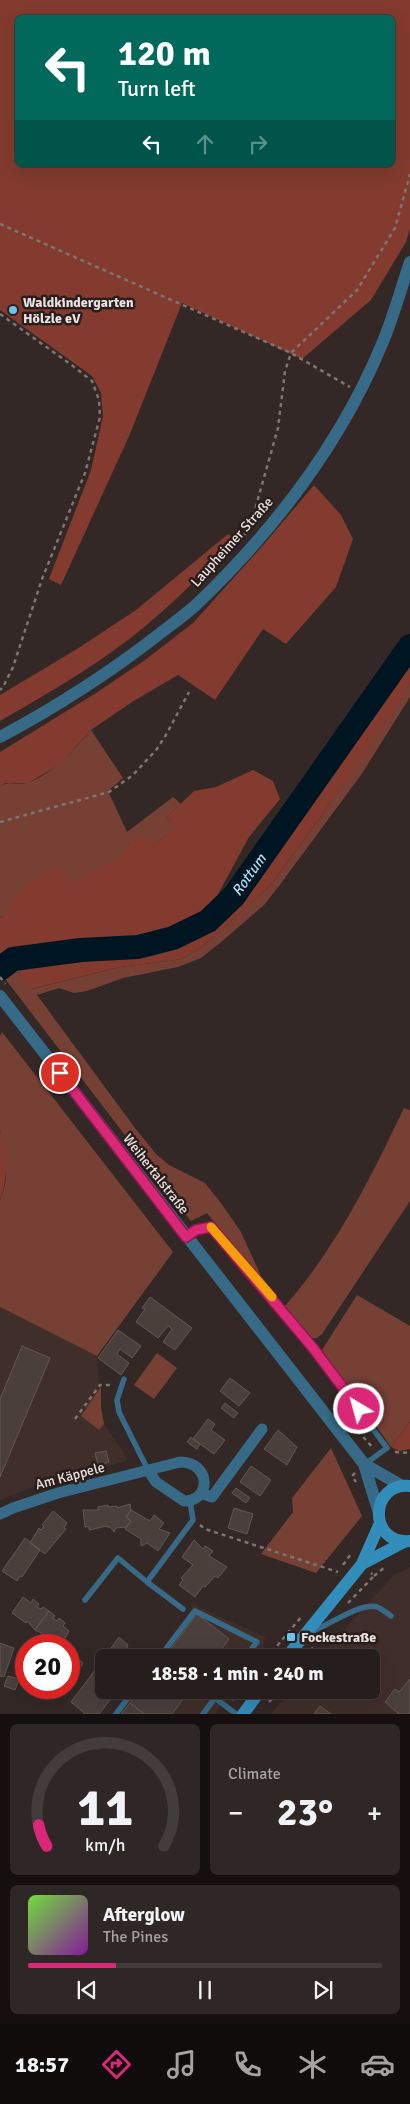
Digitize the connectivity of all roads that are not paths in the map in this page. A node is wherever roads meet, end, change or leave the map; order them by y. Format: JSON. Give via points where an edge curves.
{"nodes":[{"id":1,"x":410,"y":262,"type":"edge"},
{"id":2,"x":0,"y":737,"type":"edge"},
{"id":3,"x":4,"y":994,"type":"edge"},
{"id":4,"x":186,"y":1237,"type":"junction"},
{"id":5,"x":124,"y":1379,"type":"dead end"},
{"id":6,"x":262,"y":1428,"type":"dead end"},
{"id":7,"x":364,"y":1464,"type":"junction"},
{"id":8,"x":148,"y":1470,"type":"junction"},
{"id":9,"x":406,"y":1486,"type":"edge"},
{"id":10,"x":201,"y":1493,"type":"junction"},
{"id":11,"x":190,"y":1501,"type":"junction"},
{"id":12,"x":0,"y":1514,"type":"edge"},
{"id":13,"x":379,"y":1517,"type":"junction"},
{"id":14,"x":407,"y":1542,"type":"edge"},
{"id":15,"x":362,"y":1564,"type":"junction"},
{"id":16,"x":147,"y":1582,"type":"junction"},
{"id":17,"x":85,"y":1600,"type":"dead end"},
{"id":18,"x":183,"y":1609,"type":"dead end"},
{"id":19,"x":391,"y":1616,"type":"dead end"},
{"id":20,"x":302,"y":1636,"type":"junction"},
{"id":21,"x":166,"y":1649,"type":"edge"},
{"id":22,"x":251,"y":1649,"type":"edge"},
{"id":23,"x":293,"y":1649,"type":"edge"},
{"id":24,"x":127,"y":1699,"type":"edge"},
{"id":25,"x":214,"y":1699,"type":"edge"},
{"id":26,"x":216,"y":1699,"type":"edge"},
{"id":27,"x":254,"y":1699,"type":"edge"},
{"id":28,"x":116,"y":1714,"type":"edge"},
{"id":29,"x":203,"y":1714,"type":"edge"},
{"id":30,"x":236,"y":1714,"type":"edge"},
{"id":31,"x":243,"y":1714,"type":"edge"}],
"edges":[{"from":1,"to":2,"type":"street","name":"Laupheimer Straße","via":[[382,344],[359,392],[328,447],[259,539],[196,605],[113,670],[65,702]]},
{"from":3,"to":4,"type":"street","name":"Weihertalstraße"},
{"from":4,"to":7,"type":"street","name":"Weihertalstraße"},
{"from":4,"to":7,"type":"lane","via":[[196,1230],[211,1227],[313,1348],[387,1448]]},
{"from":5,"to":8,"type":"lane","via":[[117,1400],[118,1412]]},
{"from":6,"to":10,"type":"street","via":[[212,1497]]},
{"from":7,"to":9,"type":"street","name":"Weihertalstraße"},
{"from":7,"to":13,"type":"street","name":"Weihertalstraße"},
{"from":8,"to":10,"type":"street","name":"Am Käppele","via":[[180,1462],[196,1465],[204,1475]]},
{"from":8,"to":11,"type":"street","via":[[156,1482],[179,1500]]},
{"from":8,"to":12,"type":"street","name":"Am Käppele","via":[[58,1493]]},
{"from":9,"to":13,"type":"main road","via":[[389,1492],[380,1503]]},
{"from":10,"to":11,"type":"street"},
{"from":11,"to":16,"type":"lane","via":[[193,1520]]},
{"from":13,"to":14,"type":"main road","via":[[389,1536]]},
{"from":13,"to":15,"type":"main road"},
{"from":14,"to":15,"type":"main road"},
{"from":15,"to":20,"type":"main road"},
{"from":16,"to":17,"type":"lane","via":[[118,1558]]},
{"from":16,"to":18,"type":"lane"},
{"from":19,"to":20,"type":"lane","via":[[377,1607],[367,1607]]},
{"from":20,"to":23,"type":"main road"},
{"from":21,"to":22,"type":"lane","via":[[195,1610],[256,1642]]},
{"from":24,"to":28,"type":"lane"},
{"from":25,"to":29,"type":"lane"},
{"from":26,"to":30,"type":"lane"},
{"from":27,"to":31,"type":"main road"}]}
